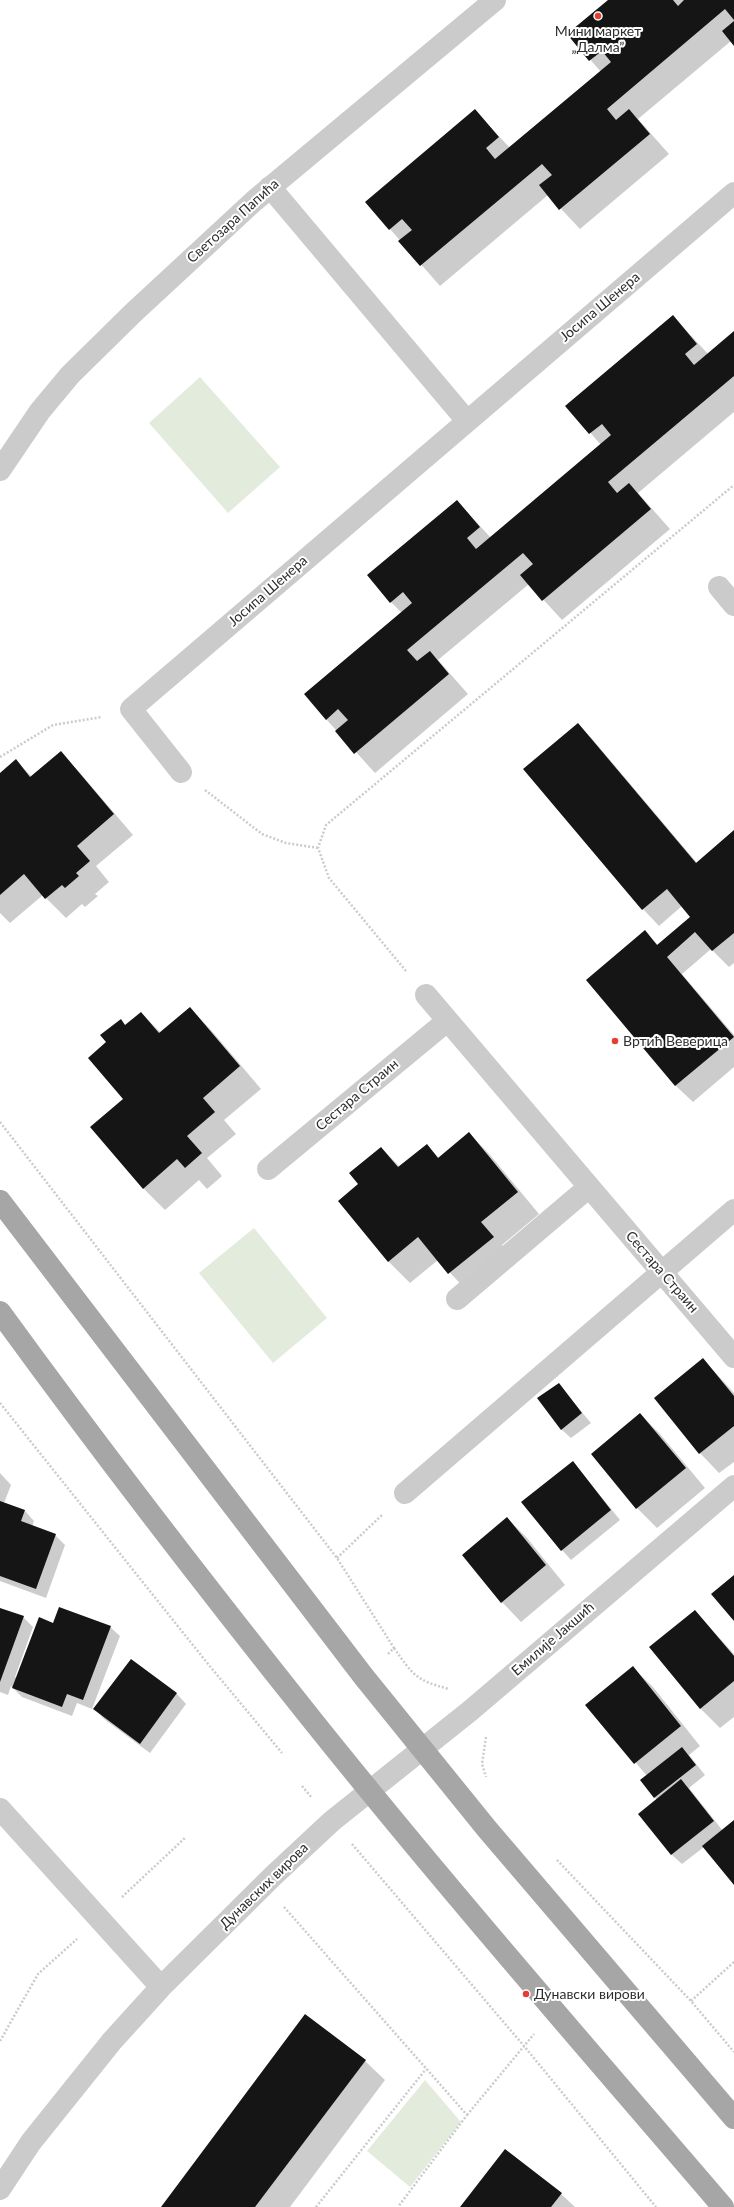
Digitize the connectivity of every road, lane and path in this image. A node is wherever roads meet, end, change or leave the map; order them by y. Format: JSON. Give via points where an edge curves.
{"nodes":[{"id":1,"x":495,"y":0,"type":"edge"},
{"id":2,"x":270,"y":187,"type":"junction"},
{"id":3,"x":734,"y":193,"type":"edge"},
{"id":4,"x":467,"y":421,"type":"junction"},
{"id":5,"x":0,"y":470,"type":"edge"},
{"id":6,"x":734,"y":485,"type":"edge"},
{"id":7,"x":719,"y":587,"type":"dead end"},
{"id":8,"x":734,"y":605,"type":"edge"},
{"id":9,"x":131,"y":710,"type":"junction"},
{"id":10,"x":0,"y":757,"type":"edge"},
{"id":11,"x":181,"y":772,"type":"joint"},
{"id":12,"x":318,"y":848,"type":"junction"},
{"id":13,"x":426,"y":995,"type":"joint"},
{"id":14,"x":447,"y":1021,"type":"junction"},
{"id":15,"x":0,"y":1122,"type":"edge"},
{"id":16,"x":268,"y":1169,"type":"dead end"},
{"id":17,"x":589,"y":1187,"type":"junction"},
{"id":18,"x":0,"y":1201,"type":"edge"},
{"id":19,"x":734,"y":1210,"type":"edge"},
{"id":20,"x":662,"y":1272,"type":"junction"},
{"id":21,"x":457,"y":1299,"type":"dead end"},
{"id":22,"x":0,"y":1312,"type":"edge"},
{"id":23,"x":734,"y":1357,"type":"edge"},
{"id":24,"x":0,"y":1403,"type":"edge"},
{"id":25,"x":734,"y":1486,"type":"edge"},
{"id":26,"x":405,"y":1493,"type":"joint"},
{"id":27,"x":336,"y":1558,"type":"junction"},
{"id":28,"x":364,"y":1677,"type":"junction"},
{"id":29,"x":422,"y":1748,"type":"junction"},
{"id":30,"x":282,"y":1753,"type":"dead end"},
{"id":31,"x":370,"y":1790,"type":"junction"},
{"id":32,"x":0,"y":1809,"type":"edge"},
{"id":33,"x":555,"y":1858,"type":"dead end"},
{"id":34,"x":375,"y":1869,"type":"dead end"},
{"id":35,"x":264,"y":1884,"type":"junction"},
{"id":36,"x":734,"y":1962,"type":"edge"},
{"id":37,"x":162,"y":1987,"type":"junction"},
{"id":38,"x":691,"y":2001,"type":"junction"},
{"id":39,"x":554,"y":2009,"type":"junction"},
{"id":40,"x":524,"y":2046,"type":"junction"},
{"id":41,"x":734,"y":2052,"type":"edge"},
{"id":42,"x":426,"y":2069,"type":"junction"},
{"id":43,"x":467,"y":2115,"type":"junction"},
{"id":44,"x":734,"y":2118,"type":"edge"},
{"id":45,"x":0,"y":2190,"type":"edge"},
{"id":46,"x":316,"y":2207,"type":"edge"},
{"id":47,"x":398,"y":2207,"type":"edge"},
{"id":48,"x":656,"y":2207,"type":"edge"},
{"id":49,"x":723,"y":2207,"type":"edge"}],
"edges":[{"from":1,"to":2,"type":"street","name":"Светозара Папића"},
{"from":2,"to":4,"type":"street"},
{"from":2,"to":5,"type":"street","name":"Светозара Папића","via":[[133,313],[70,375],[40,411]]},
{"from":3,"to":4,"type":"street","name":"Јосипа Шенера"},
{"from":4,"to":9,"type":"street","name":"Јосипа Шенера"},
{"from":6,"to":12,"type":"path","via":[[326,825]]},
{"from":7,"to":8,"type":"street"},
{"from":9,"to":10,"type":"path","via":[[53,725]]},
{"from":9,"to":11,"type":"street"},
{"from":11,"to":12,"type":"path","via":[[262,834],[286,843]]},
{"from":12,"to":13,"type":"path","via":[[329,878]]},
{"from":13,"to":14,"type":"street","name":"Сестара Страин"},
{"from":14,"to":16,"type":"street","name":"Сестара Страин"},
{"from":14,"to":17,"type":"street","name":"Сестара Страин"},
{"from":15,"to":27,"type":"path"},
{"from":17,"to":20,"type":"street","name":"Сестара Страин"},
{"from":17,"to":21,"type":"street"},
{"from":18,"to":28,"type":"main road"},
{"from":19,"to":20,"type":"street"},
{"from":20,"to":23,"type":"street","name":"Сестара Страин"},
{"from":20,"to":26,"type":"street"},
{"from":22,"to":31,"type":"main road","via":[[77,1418],[313,1722]]},
{"from":24,"to":30,"type":"path"},
{"from":25,"to":29,"type":"street","name":"Емилије Јакшић","via":[[470,1711]]},
{"from":26,"to":27,"type":"path"},
{"from":27,"to":28,"type":"path","via":[[394,1648]]},
{"from":28,"to":29,"type":"main road"},
{"from":29,"to":31,"type":"street","name":"Емилије Јакшић"},
{"from":29,"to":44,"type":"main road","via":[[487,1829]]},
{"from":31,"to":35,"type":"street","name":"Дунавских вирова","via":[[332,1821]]},
{"from":31,"to":39,"type":"main road"},
{"from":32,"to":37,"type":"street"},
{"from":33,"to":38,"type":"path"},
{"from":34,"to":40,"type":"path"},
{"from":35,"to":37,"type":"street","name":"Дунавских вирова"},
{"from":35,"to":42,"type":"path"},
{"from":36,"to":38,"type":"path"},
{"from":37,"to":45,"type":"street","name":"Дунавских вирова","via":[[78,2081],[31,2142]]},
{"from":38,"to":41,"type":"path"},
{"from":39,"to":40,"type":"path"},
{"from":39,"to":49,"type":"main road"},
{"from":40,"to":43,"type":"path"},
{"from":40,"to":48,"type":"path"},
{"from":42,"to":43,"type":"path"},
{"from":42,"to":46,"type":"path"},
{"from":43,"to":47,"type":"path"}]}
